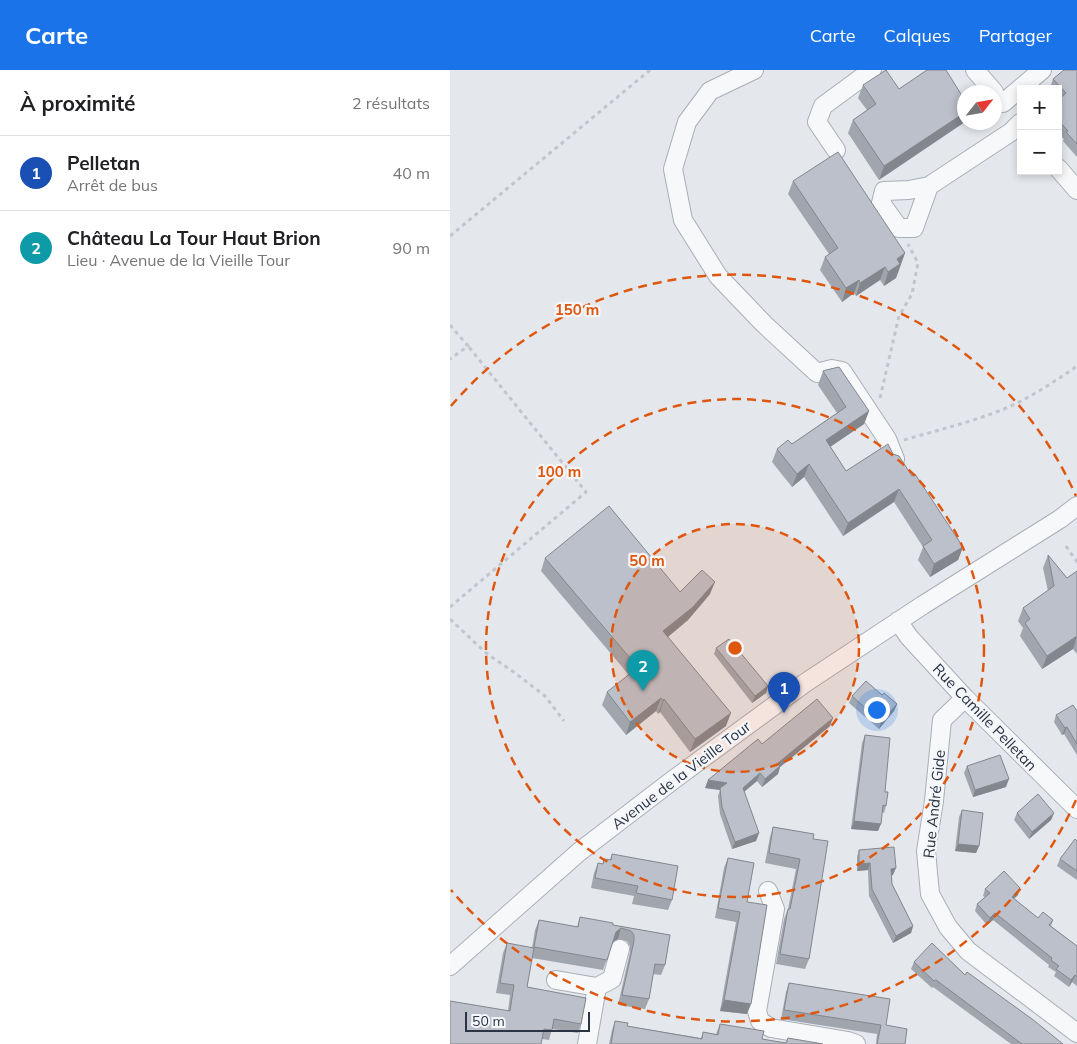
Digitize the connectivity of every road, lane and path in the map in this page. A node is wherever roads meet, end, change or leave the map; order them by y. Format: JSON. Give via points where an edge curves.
{"nodes":[{"id":1,"x":650,"y":70,"type":"edge"},
{"id":2,"x":754,"y":70,"type":"edge"},
{"id":3,"x":872,"y":70,"type":"edge"},
{"id":4,"x":975,"y":70,"type":"edge"},
{"id":5,"x":1042,"y":70,"type":"edge"},
{"id":6,"x":988,"y":85,"type":"edge"},
{"id":7,"x":1002,"y":93,"type":"edge"},
{"id":8,"x":1002,"y":102,"type":"edge"},
{"id":9,"x":1017,"y":120,"type":"edge"},
{"id":10,"x":1017,"y":127,"type":"edge"},
{"id":11,"x":836,"y":150,"type":"dead end"},
{"id":12,"x":1062,"y":173,"type":"edge"},
{"id":13,"x":929,"y":186,"type":"junction"},
{"id":14,"x":1077,"y":190,"type":"edge"},
{"id":15,"x":899,"y":228,"type":"junction"},
{"id":16,"x":450,"y":236,"type":"edge"},
{"id":17,"x":450,"y":325,"type":"edge"},
{"id":18,"x":468,"y":346,"type":"junction"},
{"id":19,"x":450,"y":359,"type":"edge"},
{"id":20,"x":1077,"y":366,"type":"edge"},
{"id":21,"x":868,"y":411,"type":"junction"},
{"id":22,"x":893,"y":453,"type":"joint"},
{"id":23,"x":1077,"y":506,"type":"edge"},
{"id":24,"x":1066,"y":546,"type":"dead end"},
{"id":25,"x":1077,"y":562,"type":"edge"},
{"id":26,"x":450,"y":607,"type":"edge"},
{"id":27,"x":450,"y":619,"type":"edge"},
{"id":28,"x":898,"y":621,"type":"junction"},
{"id":29,"x":965,"y":698,"type":"junction"},
{"id":30,"x":564,"y":721,"type":"dead end"},
{"id":31,"x":1077,"y":809,"type":"edge"},
{"id":32,"x":768,"y":891,"type":"dead end"},
{"id":33,"x":620,"y":949,"type":"dead end"},
{"id":34,"x":450,"y":966,"type":"edge"},
{"id":35,"x":556,"y":980,"type":"dead end"},
{"id":36,"x":596,"y":987,"type":"junction"},
{"id":37,"x":1077,"y":1033,"type":"edge"},
{"id":38,"x":587,"y":1044,"type":"edge"},
{"id":39,"x":856,"y":1044,"type":"edge"}],
"edges":[{"from":1,"to":16,"type":"path"},
{"from":2,"to":21,"type":"street","via":[[710,91],[687,122],[673,169],[683,220],[718,276],[764,324],[817,373],[832,369],[842,371]]},
{"from":3,"to":11,"type":"street","via":[[823,106],[817,122]]},
{"from":4,"to":6,"type":"street"},
{"from":5,"to":7,"type":"street"},
{"from":8,"to":9,"type":"street"},
{"from":10,"to":13,"type":"street"},
{"from":12,"to":14,"type":"street"},
{"from":13,"to":15,"type":"street","via":[[914,228]]},
{"from":13,"to":15,"type":"street","via":[[884,191],[880,203]]},
{"from":15,"to":21,"type":"path","via":[[918,263],[912,294],[899,316],[880,401]]},
{"from":17,"to":18,"type":"path"},
{"from":18,"to":19,"type":"path"},
{"from":18,"to":26,"type":"path","via":[[586,492]]},
{"from":20,"to":22,"type":"path","via":[[1046,388],[1006,408],[904,440]]},
{"from":21,"to":22,"type":"street","via":[[888,439]]},
{"from":23,"to":28,"type":"street","name":"Avenue de la Vieille Tour"},
{"from":24,"to":25,"type":"path"},
{"from":27,"to":30,"type":"path","via":[[486,653],[545,696]]},
{"from":28,"to":29,"type":"street","name":"Rue Camille Pelletan"},
{"from":28,"to":34,"type":"street","name":"Avenue de la Vieille Tour","via":[[805,683],[587,846]]},
{"from":29,"to":31,"type":"street","name":"Rue Camille Pelletan"},
{"from":29,"to":37,"type":"street","name":"Rue André Gide","via":[[942,720],[926,851],[930,894],[948,927],[968,951]]},
{"from":32,"to":39,"type":"street","via":[[775,909],[758,1011],[760,1021],[771,1028]]},
{"from":33,"to":36,"type":"street","via":[[612,979]]},
{"from":35,"to":36,"type":"street"},
{"from":36,"to":38,"type":"street"}]}
